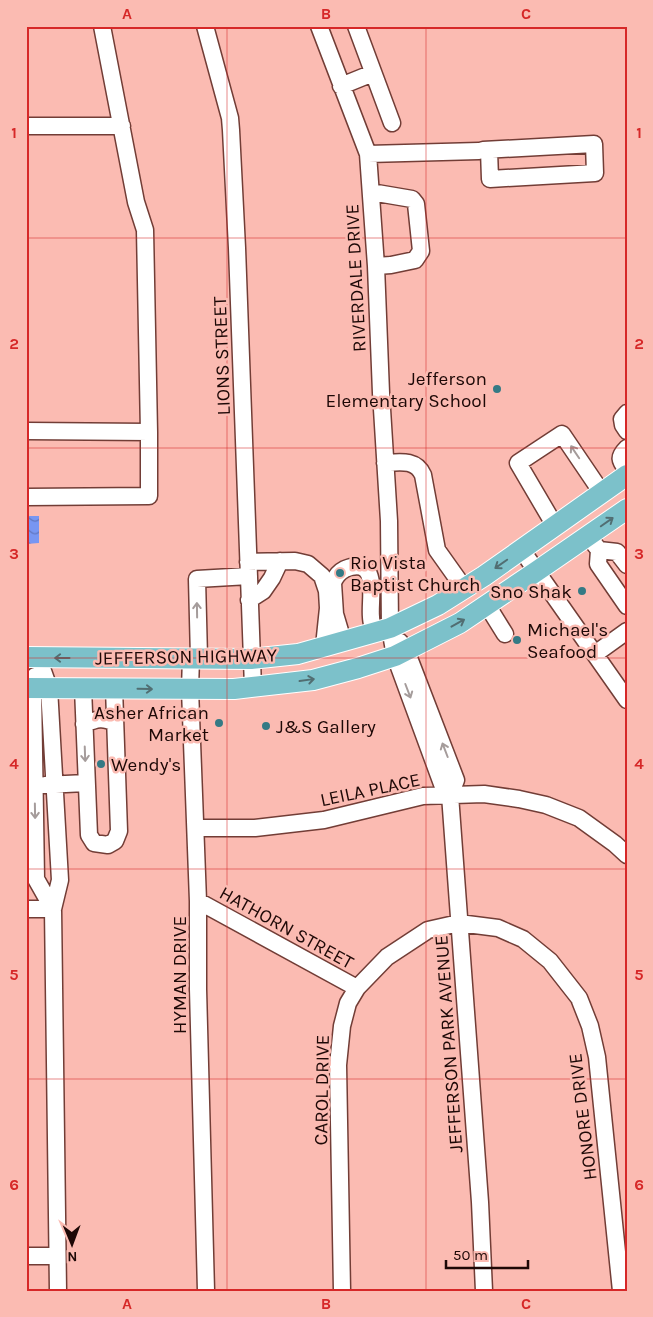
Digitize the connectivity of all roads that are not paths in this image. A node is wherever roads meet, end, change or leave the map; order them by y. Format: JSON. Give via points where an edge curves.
{"nodes":[{"id":1,"x":102,"y":26,"type":"edge"},
{"id":2,"x":205,"y":26,"type":"edge"},
{"id":3,"x":319,"y":26,"type":"edge"},
{"id":4,"x":356,"y":26,"type":"edge"},
{"id":5,"x":373,"y":73,"type":"junction"},
{"id":6,"x":341,"y":86,"type":"junction"},
{"id":7,"x":392,"y":123,"type":"dead end"},
{"id":8,"x":26,"y":126,"type":"edge"},
{"id":9,"x":122,"y":126,"type":"junction"},
{"id":10,"x":484,"y":151,"type":"junction"},
{"id":11,"x":368,"y":154,"type":"junction"},
{"id":12,"x":371,"y":192,"type":"junction"},
{"id":13,"x":376,"y":266,"type":"junction"},
{"id":14,"x":627,"y":413,"type":"edge"},
{"id":15,"x":26,"y":431,"type":"edge"},
{"id":16,"x":627,"y":431,"type":"edge"},
{"id":17,"x":149,"y":432,"type":"junction"},
{"id":18,"x":627,"y":448,"type":"edge"},
{"id":19,"x":385,"y":462,"type":"junction"},
{"id":20,"x":627,"y":470,"type":"edge"},
{"id":21,"x":627,"y":475,"type":"edge"},
{"id":22,"x":602,"y":492,"type":"junction"},
{"id":23,"x":26,"y":496,"type":"edge"},
{"id":24,"x":627,"y":508,"type":"edge"},
{"id":25,"x":555,"y":526,"type":"junction"},
{"id":26,"x":594,"y":543,"type":"junction"},
{"id":27,"x":521,"y":550,"type":"junction"},
{"id":28,"x":280,"y":561,"type":"junction"},
{"id":29,"x":627,"y":565,"type":"edge"},
{"id":30,"x":389,"y":566,"type":"junction"},
{"id":31,"x":248,"y":569,"type":"junction"},
{"id":32,"x":366,"y":570,"type":"junction"},
{"id":33,"x":538,"y":571,"type":"junction"},
{"id":34,"x":464,"y":588,"type":"junction"},
{"id":35,"x":250,"y":600,"type":"junction"},
{"id":36,"x":487,"y":605,"type":"junction"},
{"id":37,"x":627,"y":606,"type":"edge"},
{"id":38,"x":382,"y":630,"type":"junction"},
{"id":39,"x":627,"y":631,"type":"edge"},
{"id":40,"x":505,"y":634,"type":"dead end"},
{"id":41,"x":334,"y":644,"type":"junction"},
{"id":42,"x":400,"y":653,"type":"junction"},
{"id":43,"x":595,"y":654,"type":"junction"},
{"id":44,"x":32,"y":657,"type":"edge"},
{"id":45,"x":195,"y":658,"type":"junction"},
{"id":46,"x":252,"y":659,"type":"junction"},
{"id":47,"x":253,"y":687,"type":"junction"},
{"id":48,"x":36,"y":688,"type":"edge"},
{"id":49,"x":83,"y":688,"type":"junction"},
{"id":50,"x":114,"y":688,"type":"junction"},
{"id":51,"x":190,"y":689,"type":"junction"},
{"id":52,"x":627,"y":700,"type":"edge"},
{"id":53,"x":116,"y":723,"type":"junction"},
{"id":54,"x":84,"y":724,"type":"junction"},
{"id":55,"x":86,"y":783,"type":"junction"},
{"id":56,"x":35,"y":785,"type":"junction"},
{"id":57,"x":55,"y":785,"type":"junction"},
{"id":58,"x":450,"y":795,"type":"junction"},
{"id":59,"x":196,"y":828,"type":"junction"},
{"id":60,"x":31,"y":834,"type":"edge"},
{"id":61,"x":627,"y":855,"type":"edge"},
{"id":62,"x":198,"y":901,"type":"junction"},
{"id":63,"x":26,"y":909,"type":"edge"},
{"id":64,"x":53,"y":909,"type":"junction"},
{"id":65,"x":460,"y":923,"type":"junction"},
{"id":66,"x":357,"y":988,"type":"junction"},
{"id":67,"x":26,"y":1256,"type":"edge"},
{"id":68,"x":57,"y":1256,"type":"junction"},
{"id":69,"x":58,"y":1291,"type":"edge"},
{"id":70,"x":206,"y":1291,"type":"edge"},
{"id":71,"x":342,"y":1291,"type":"edge"},
{"id":72,"x":484,"y":1291,"type":"edge"},
{"id":73,"x":621,"y":1291,"type":"edge"}],
"edges":[{"from":1,"to":9,"type":"street"},
{"from":2,"to":31,"type":"street","name":"LIONS STREET","via":[[231,130]]},
{"from":3,"to":6,"type":"street","name":"RIVERDALE DRIVE"},
{"from":4,"to":5,"type":"street"},
{"from":5,"to":6,"type":"street"},
{"from":5,"to":7,"type":"street"},
{"from":6,"to":11,"type":"street","name":"RIVERDALE DRIVE"},
{"from":8,"to":9,"type":"street"},
{"from":9,"to":17,"type":"street","via":[[136,202],[145,230]]},
{"from":10,"to":10,"type":"street","via":[[594,144],[596,173],[490,179]]},
{"from":10,"to":11,"type":"street"},
{"from":11,"to":12,"type":"street","name":"RIVERDALE DRIVE"},
{"from":12,"to":13,"type":"street","name":"RIVERDALE DRIVE"},
{"from":12,"to":13,"type":"street","via":[[412,199],[416,204],[421,252],[416,260]]},
{"from":13,"to":19,"type":"street","name":"RIVERDALE DRIVE"},
{"from":14,"to":16,"type":"street","via":[[622,419]]},
{"from":15,"to":17,"type":"street"},
{"from":17,"to":23,"type":"street","via":[[149,496]]},
{"from":18,"to":20,"type":"street","via":[[620,459]]},
{"from":19,"to":30,"type":"street","name":"RIVERDALE DRIVE"},
{"from":19,"to":34,"type":"street","via":[[412,463],[421,470],[437,550]]},
{"from":21,"to":22,"type":"main road","name":"JEFFERSON HIGHWAY"},
{"from":22,"to":25,"type":"main road","name":"JEFFERSON HIGHWAY"},
{"from":22,"to":25,"type":"street","one_way":true,"via":[[562,434],[518,463]]},
{"from":26,"to":24,"type":"main road","name":"JEFFERSON HIGHWAY","one_way":true},
{"from":25,"to":27,"type":"main road","name":"JEFFERSON HIGHWAY"},
{"from":26,"to":29,"type":"street","via":[[617,552]]},
{"from":26,"to":33,"type":"main road","name":"JEFFERSON HIGHWAY"},
{"from":26,"to":37,"type":"street","via":[[598,564]]},
{"from":27,"to":33,"type":"street"},
{"from":27,"to":34,"type":"main road","name":"JEFFERSON HIGHWAY","one_way":true},
{"from":28,"to":31,"type":"street"},
{"from":28,"to":35,"type":"street","via":[[263,591]]},
{"from":28,"to":41,"type":"street","via":[[295,560],[308,564],[322,576]]},
{"from":30,"to":32,"type":"street"},
{"from":30,"to":38,"type":"street","name":"RIVERDALE DRIVE"},
{"from":31,"to":35,"type":"street","name":"LIONS STREET"},
{"from":45,"to":31,"type":"street","name":"HYMAN DRIVE","one_way":true,"via":[[197,579]]},
{"from":32,"to":38,"type":"street","via":[[371,581],[371,616]]},
{"from":32,"to":41,"type":"street","via":[[362,567],[346,569],[334,579]]},
{"from":33,"to":36,"type":"main road","name":"JEFFERSON HIGHWAY"},
{"from":33,"to":43,"type":"street"},
{"from":34,"to":38,"type":"main road","name":"JEFFERSON HIGHWAY","via":[[438,605]]},
{"from":35,"to":46,"type":"street","name":"LIONS STREET"},
{"from":36,"to":40,"type":"street"},
{"from":42,"to":36,"type":"main road","name":"JEFFERSON HIGHWAY","one_way":true,"via":[[460,623]]},
{"from":38,"to":41,"type":"main road","name":"JEFFERSON HIGHWAY"},
{"from":38,"to":42,"type":"street","name":"JEFFERSON PARK AVENUE"},
{"from":39,"to":43,"type":"street"},
{"from":41,"to":46,"type":"main road","name":"JEFFERSON HIGHWAY","via":[[298,654]]},
{"from":47,"to":42,"type":"main road","name":"JEFFERSON HIGHWAY","one_way":true,"via":[[313,680]]},
{"from":42,"to":58,"type":"street","name":"JEFFERSON PARK AVENUE","via":[[442,784]]},
{"from":43,"to":52,"type":"street"},
{"from":45,"to":44,"type":"main road","name":"JEFFERSON HIGHWAY","one_way":true},
{"from":44,"to":48,"type":"street"},
{"from":45,"to":46,"type":"main road","name":"JEFFERSON HIGHWAY"},
{"from":45,"to":51,"type":"street","name":"HYMAN DRIVE"},
{"from":46,"to":47,"type":"street","name":"LIONS STREET"},
{"from":47,"to":51,"type":"main road","name":"JEFFERSON HIGHWAY"},
{"from":48,"to":49,"type":"main road","name":"JEFFERSON HIGHWAY"},
{"from":48,"to":56,"type":"street"},
{"from":48,"to":57,"type":"street"},
{"from":49,"to":50,"type":"main road","name":"JEFFERSON HIGHWAY"},
{"from":49,"to":54,"type":"street"},
{"from":50,"to":51,"type":"main road","name":"JEFFERSON HIGHWAY","one_way":true},
{"from":50,"to":53,"type":"street"},
{"from":51,"to":59,"type":"street","name":"HYMAN DRIVE"},
{"from":53,"to":54,"type":"street","via":[[100,719]]},
{"from":53,"to":55,"type":"street","via":[[119,831],[116,841],[94,843],[89,835]]},
{"from":54,"to":55,"type":"street","one_way":true},
{"from":55,"to":57,"type":"street"},
{"from":56,"to":57,"type":"street"},
{"from":56,"to":60,"type":"street","one_way":true},
{"from":57,"to":64,"type":"street","via":[[60,880]]},
{"from":58,"to":59,"type":"street","name":"LEILA PLACE","via":[[423,796],[324,820],[255,828]]},
{"from":58,"to":61,"type":"street","name":"LEILA PLACE","via":[[484,794],[546,805],[579,818]]},
{"from":58,"to":65,"type":"street","name":"JEFFERSON PARK AVENUE"},
{"from":59,"to":62,"type":"street","name":"HYMAN DRIVE"},
{"from":60,"to":64,"type":"street","via":[[36,879]]},
{"from":62,"to":66,"type":"street","name":"HATHORN STREET"},
{"from":62,"to":70,"type":"street","name":"HYMAN DRIVE"},
{"from":63,"to":64,"type":"street"},
{"from":64,"to":68,"type":"street"},
{"from":65,"to":66,"type":"street","name":"CAROL DRIVE","via":[[428,930],[387,957]]},
{"from":65,"to":72,"type":"street","name":"JEFFERSON PARK AVENUE"},
{"from":65,"to":73,"type":"street","name":"HONORE DRIVE","via":[[498,928],[523,939],[550,960],[579,998],[597,1057]]},
{"from":66,"to":71,"type":"street","name":"CAROL DRIVE","via":[[342,1026],[338,1065]]},
{"from":67,"to":68,"type":"street"},
{"from":68,"to":69,"type":"street"}]}
